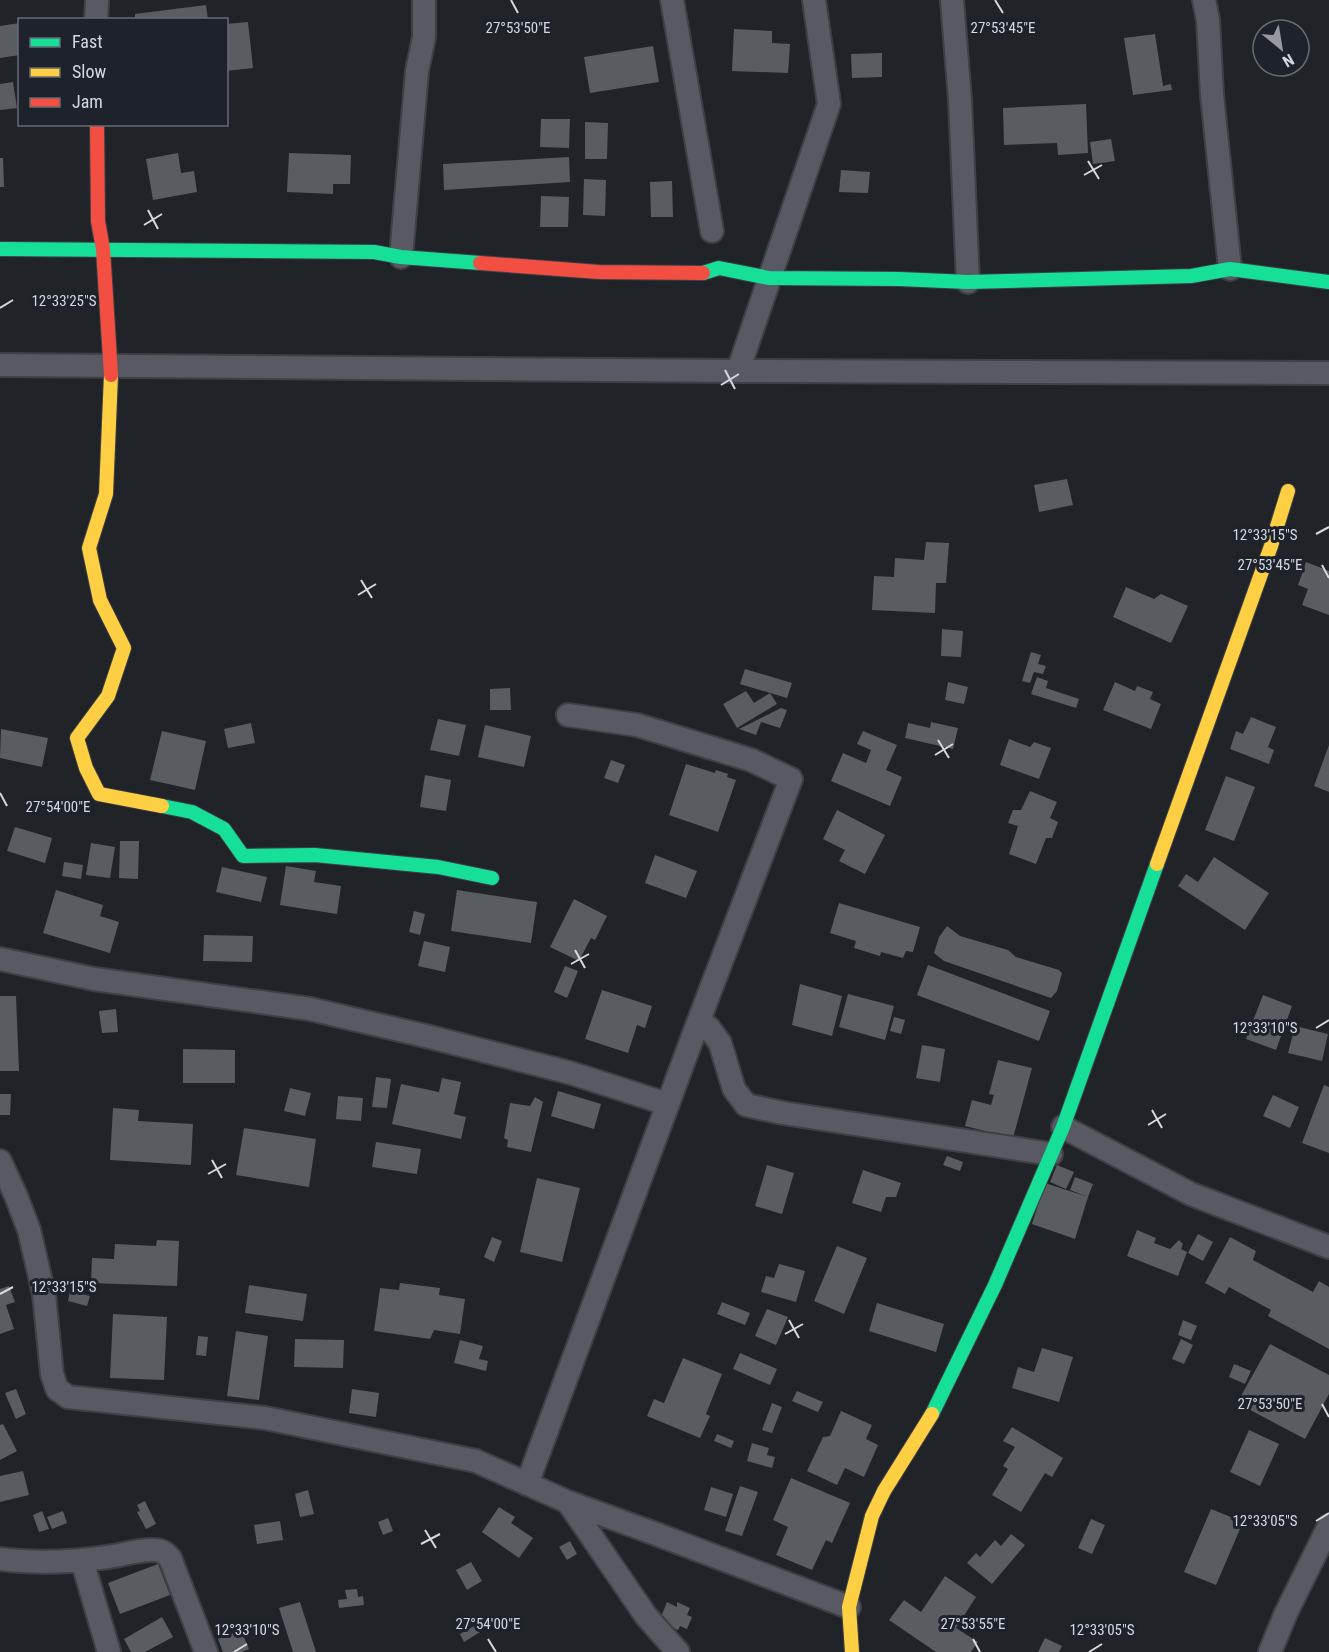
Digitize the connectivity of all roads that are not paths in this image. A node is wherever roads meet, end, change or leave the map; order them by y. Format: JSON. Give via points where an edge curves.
{"nodes":[{"id":1,"x":97,"y":0,"type":"edge"},
{"id":2,"x":424,"y":0,"type":"edge"},
{"id":3,"x":672,"y":0,"type":"edge"},
{"id":4,"x":814,"y":0,"type":"edge"},
{"id":5,"x":952,"y":0,"type":"edge"},
{"id":6,"x":1204,"y":0,"type":"edge"},
{"id":7,"x":96,"y":18,"type":"edge"},
{"id":8,"x":97,"y":126,"type":"edge"},
{"id":9,"x":712,"y":231,"type":"dead end"},
{"id":10,"x":0,"y":249,"type":"edge"},
{"id":11,"x":103,"y":249,"type":"junction"},
{"id":12,"x":401,"y":257,"type":"junction"},
{"id":13,"x":1230,"y":269,"type":"junction"},
{"id":14,"x":769,"y":278,"type":"junction"},
{"id":15,"x":968,"y":282,"type":"junction"},
{"id":16,"x":1329,"y":282,"type":"edge"},
{"id":17,"x":0,"y":365,"type":"edge"},
{"id":18,"x":111,"y":365,"type":"junction"},
{"id":19,"x":738,"y":371,"type":"junction"},
{"id":20,"x":1329,"y":373,"type":"edge"},
{"id":21,"x":1288,"y":491,"type":"dead end"},
{"id":22,"x":568,"y":715,"type":"dead end"},
{"id":23,"x":492,"y":878,"type":"dead end"},
{"id":24,"x":0,"y":959,"type":"edge"},
{"id":25,"x":699,"y":1020,"type":"junction"},
{"id":26,"x":667,"y":1104,"type":"junction"},
{"id":27,"x":1063,"y":1127,"type":"junction"},
{"id":28,"x":1052,"y":1154,"type":"junction"},
{"id":29,"x":0,"y":1161,"type":"edge"},
{"id":30,"x":1329,"y":1247,"type":"edge"},
{"id":31,"x":527,"y":1484,"type":"junction"},
{"id":32,"x":568,"y":1502,"type":"junction"},
{"id":33,"x":1329,"y":1526,"type":"edge"},
{"id":34,"x":0,"y":1559,"type":"edge"},
{"id":35,"x":82,"y":1560,"type":"junction"},
{"id":36,"x":849,"y":1607,"type":"junction"},
{"id":37,"x":848,"y":1651,"type":"edge"},
{"id":38,"x":109,"y":1652,"type":"edge"},
{"id":39,"x":206,"y":1652,"type":"edge"},
{"id":40,"x":678,"y":1652,"type":"edge"},
{"id":41,"x":1270,"y":1652,"type":"edge"}],
"edges":[{"from":1,"to":7,"type":"street"},
{"from":2,"to":12,"type":"street","via":[[424,37],[417,70]]},
{"from":3,"to":9,"type":"street"},
{"from":4,"to":14,"type":"street","via":[[829,104]]},
{"from":5,"to":15,"type":"street"},
{"from":6,"to":13,"type":"street"},
{"from":8,"to":11,"type":"street"},
{"from":10,"to":11,"type":"street"},
{"from":11,"to":12,"type":"street","via":[[374,252]]},
{"from":11,"to":18,"type":"street"},
{"from":12,"to":14,"type":"street","via":[[599,272],[700,274],[719,268]]},
{"from":13,"to":15,"type":"street","via":[[1191,276]]},
{"from":13,"to":16,"type":"street"},
{"from":14,"to":15,"type":"street"},
{"from":14,"to":19,"type":"street"},
{"from":17,"to":18,"type":"street"},
{"from":18,"to":19,"type":"street"},
{"from":18,"to":23,"type":"street","via":[[106,494],[89,548],[100,600],[124,648],[108,696],[77,738],[99,794],[192,812],[225,829],[243,856],[315,855],[438,867]]},
{"from":19,"to":20,"type":"street"},
{"from":21,"to":27,"type":"street"},
{"from":22,"to":25,"type":"street","via":[[637,725],[751,760],[791,779]]},
{"from":24,"to":26,"type":"street","via":[[94,979],[310,1010],[571,1073]]},
{"from":25,"to":26,"type":"street"},
{"from":25,"to":28,"type":"street","via":[[720,1043],[735,1089],[746,1105]]},
{"from":26,"to":31,"type":"street"},
{"from":27,"to":28,"type":"street"},
{"from":27,"to":30,"type":"street","via":[[1191,1194]]},
{"from":28,"to":36,"type":"street","via":[[952,1375],[872,1516]]},
{"from":29,"to":31,"type":"street","via":[[29,1230],[42,1284],[52,1374],[57,1389],[68,1397],[265,1418],[476,1461]]},
{"from":31,"to":32,"type":"street"},
{"from":32,"to":36,"type":"street"},
{"from":32,"to":40,"type":"street","via":[[645,1616]]},
{"from":33,"to":41,"type":"street"},
{"from":34,"to":35,"type":"street"},
{"from":35,"to":38,"type":"street"},
{"from":35,"to":39,"type":"street","via":[[162,1551],[170,1558]]},
{"from":36,"to":37,"type":"street"}]}
